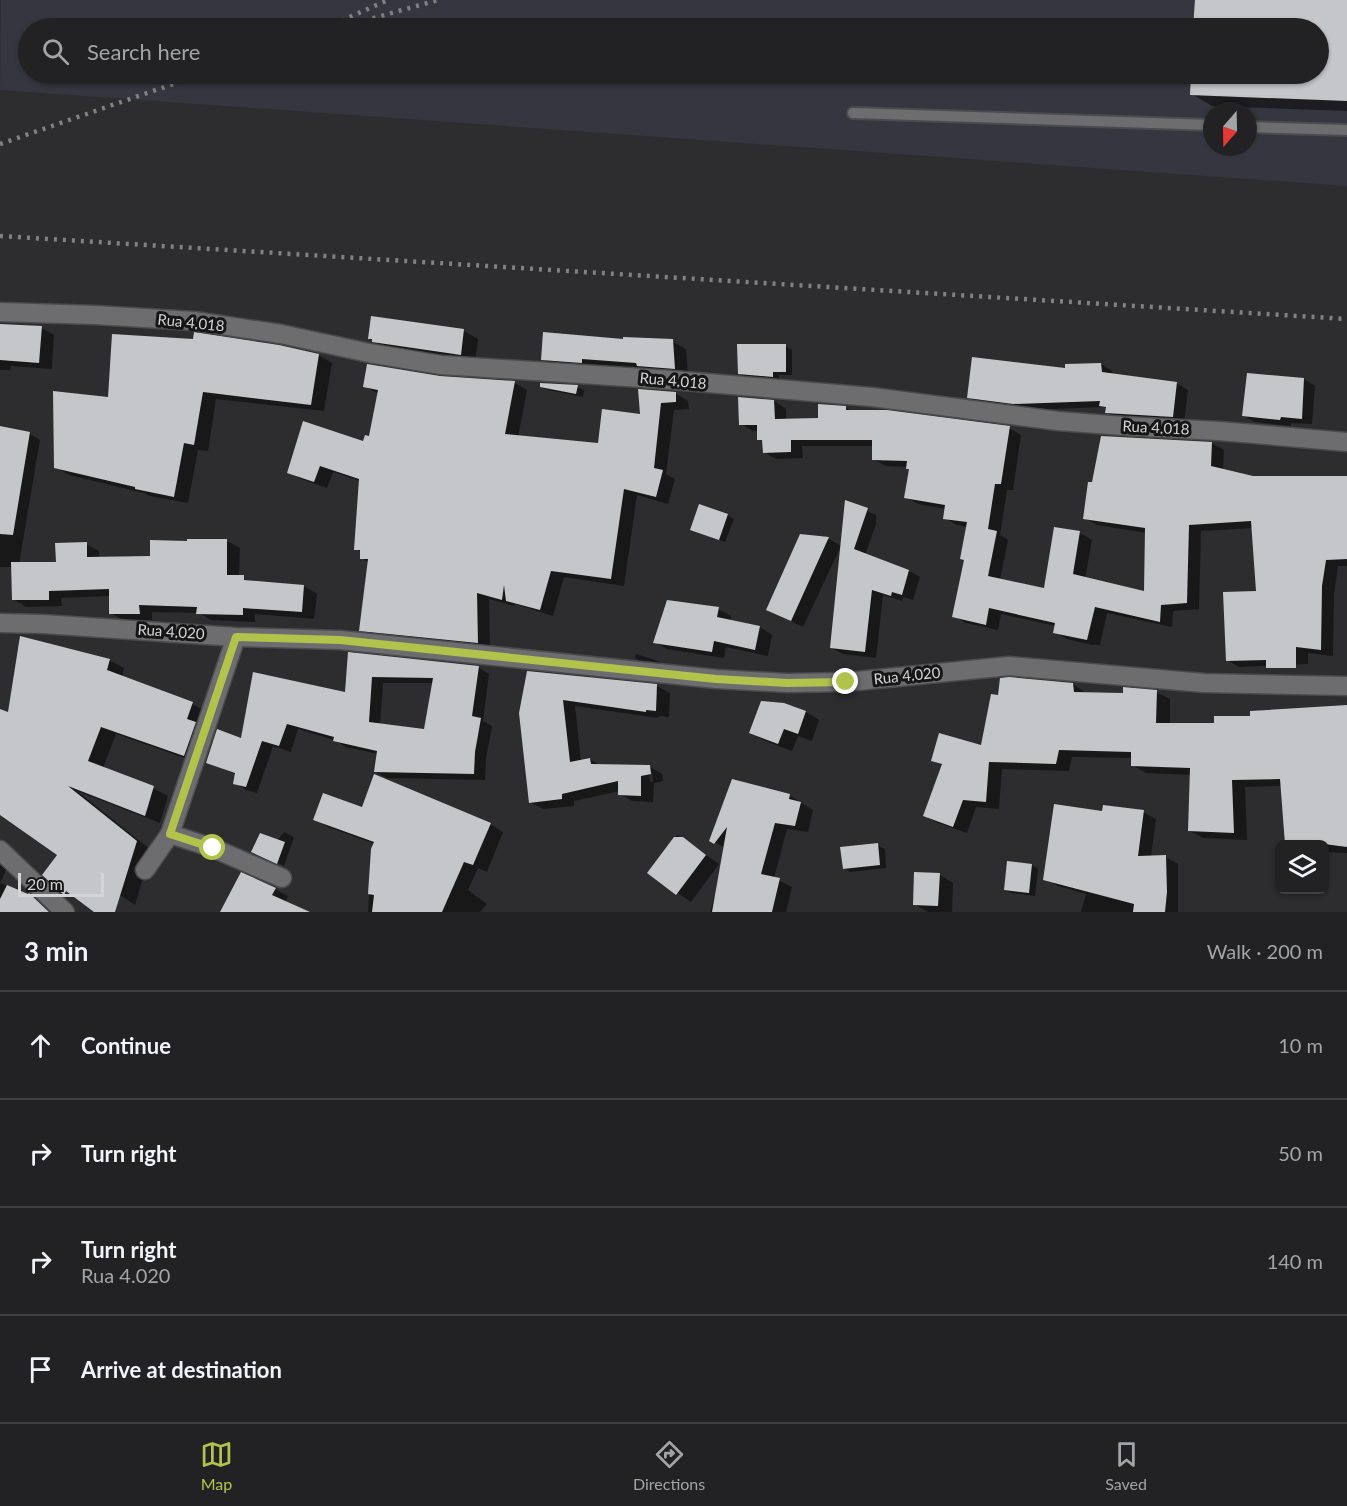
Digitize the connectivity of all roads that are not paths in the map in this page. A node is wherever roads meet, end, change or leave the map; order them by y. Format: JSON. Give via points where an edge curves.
{"nodes":[{"id":1,"x":853,"y":112,"type":"dead end"},
{"id":2,"x":1203,"y":125,"type":"edge"},
{"id":3,"x":1257,"y":127,"type":"edge"},
{"id":4,"x":1347,"y":130,"type":"edge"},
{"id":5,"x":0,"y":312,"type":"edge"},
{"id":6,"x":1347,"y":442,"type":"edge"},
{"id":7,"x":0,"y":624,"type":"edge"},
{"id":8,"x":236,"y":637,"type":"junction"},
{"id":9,"x":1347,"y":686,"type":"edge"},
{"id":10,"x":170,"y":834,"type":"junction"},
{"id":11,"x":0,"y":850,"type":"edge"},
{"id":12,"x":145,"y":870,"type":"dead end"},
{"id":13,"x":282,"y":878,"type":"dead end"},
{"id":14,"x":65,"y":912,"type":"edge"}],
"edges":[{"from":1,"to":2,"type":"lane"},
{"from":3,"to":4,"type":"lane"},
{"from":5,"to":6,"type":"street","name":"Rua 4.018","via":[[194,321],[441,364],[789,390],[1058,421]]},
{"from":7,"to":8,"type":"street","name":"Rua 4.020"},
{"from":8,"to":9,"type":"street","name":"Rua 4.020","via":[[340,640],[787,683],[846,682],[1010,666],[1204,682]]},
{"from":8,"to":10,"type":"street"},
{"from":10,"to":12,"type":"street"},
{"from":10,"to":13,"type":"street"},
{"from":11,"to":14,"type":"street"}]}
